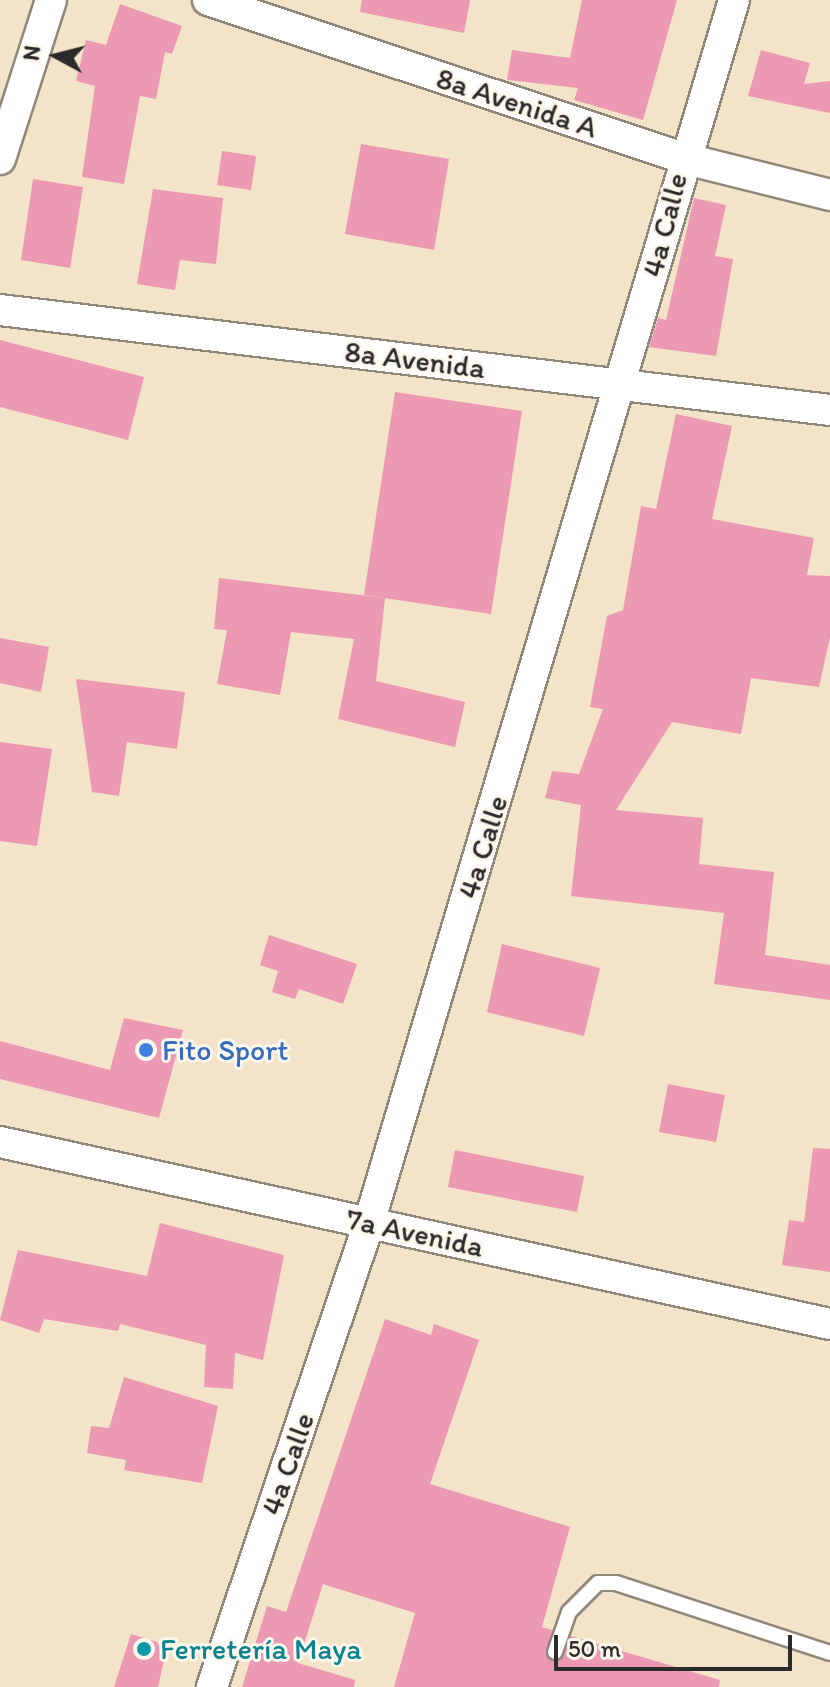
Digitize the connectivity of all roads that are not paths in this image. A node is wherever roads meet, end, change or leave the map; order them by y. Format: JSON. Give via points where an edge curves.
{"nodes":[{"id":1,"x":51,"y":0,"type":"edge"},
{"id":2,"x":208,"y":0,"type":"edge"},
{"id":3,"x":734,"y":0,"type":"edge"},
{"id":4,"x":682,"y":158,"type":"junction"},
{"id":5,"x":0,"y":159,"type":"edge"},
{"id":6,"x":830,"y":195,"type":"edge"},
{"id":7,"x":0,"y":310,"type":"edge"},
{"id":8,"x":623,"y":386,"type":"junction"},
{"id":9,"x":830,"y":410,"type":"edge"},
{"id":10,"x":0,"y":1142,"type":"edge"},
{"id":11,"x":369,"y":1223,"type":"junction"},
{"id":12,"x":830,"y":1324,"type":"edge"},
{"id":13,"x":555,"y":1652,"type":"dead end"},
{"id":14,"x":830,"y":1653,"type":"edge"},
{"id":15,"x":212,"y":1687,"type":"edge"}],
"edges":[{"from":1,"to":5,"type":"street"},
{"from":2,"to":4,"type":"street","name":"8a Avenida A"},
{"from":3,"to":4,"type":"street","name":"4a Calle"},
{"from":4,"to":6,"type":"street","name":"8a Avenida A"},
{"from":4,"to":8,"type":"street","name":"4a Calle"},
{"from":7,"to":8,"type":"street","name":"8a Avenida"},
{"from":8,"to":9,"type":"street","name":"8a Avenida"},
{"from":8,"to":11,"type":"street","name":"4a Calle"},
{"from":10,"to":11,"type":"street","name":"7a Avenida"},
{"from":11,"to":12,"type":"street","name":"7a Avenida"},
{"from":11,"to":15,"type":"street","name":"4a Calle"},
{"from":13,"to":14,"type":"lane","via":[[569,1612],[598,1583],[616,1583]]}]}
